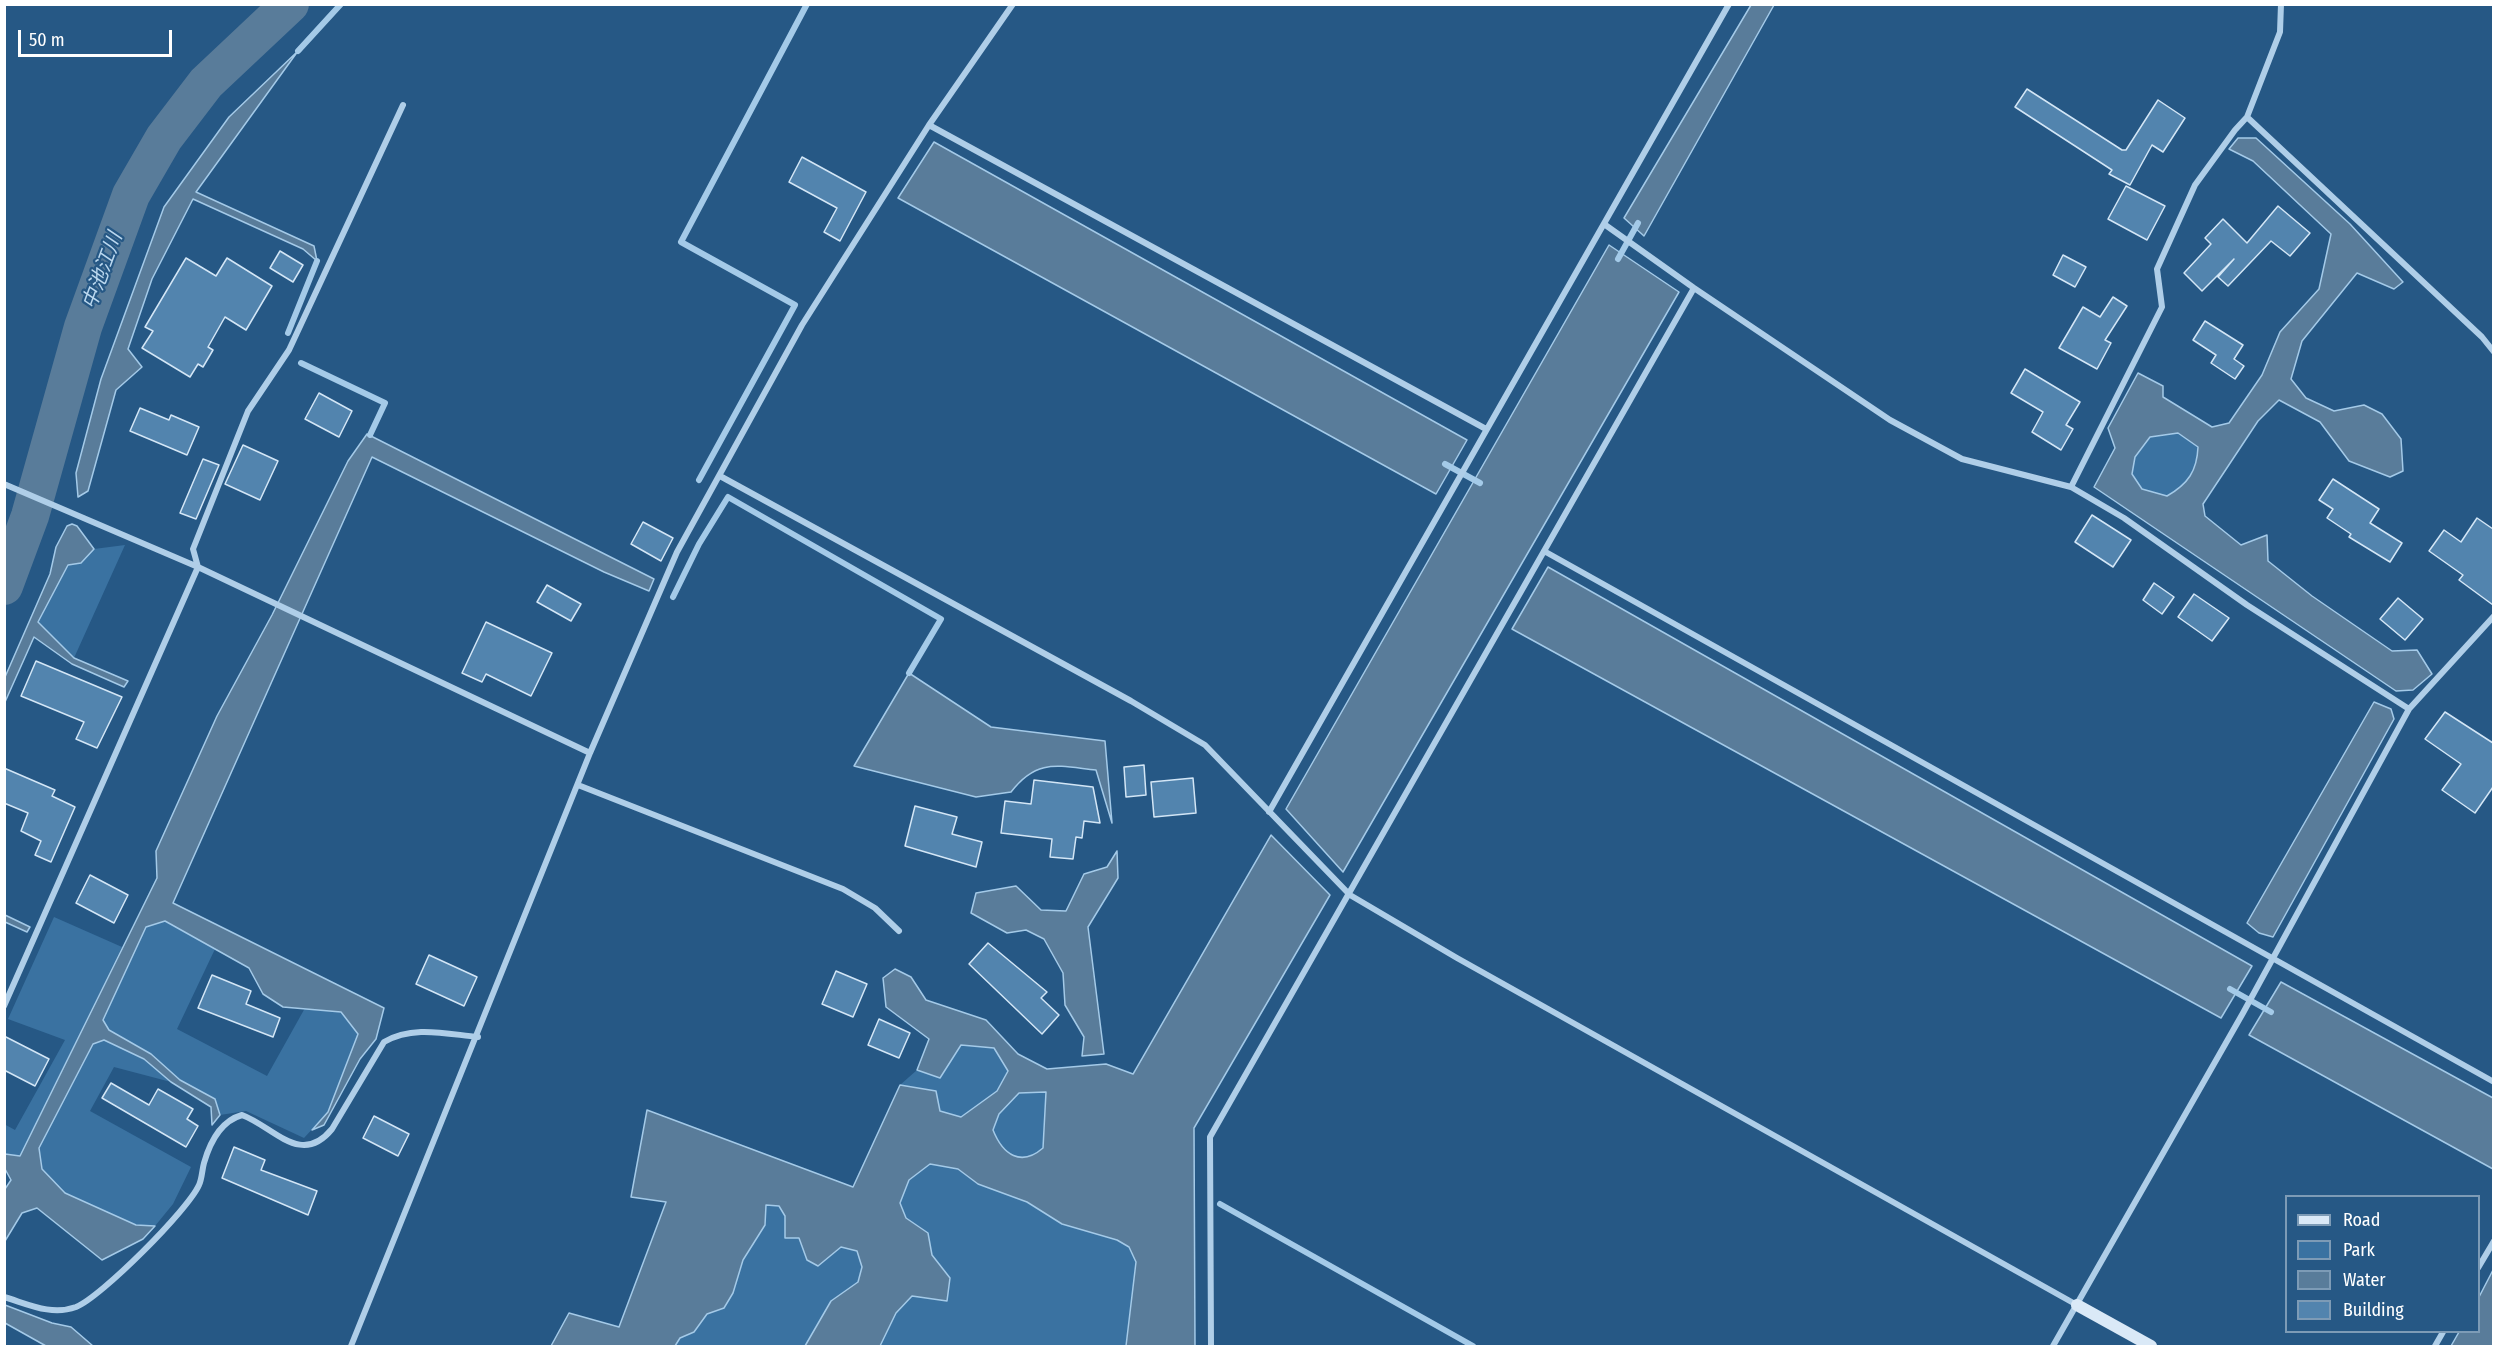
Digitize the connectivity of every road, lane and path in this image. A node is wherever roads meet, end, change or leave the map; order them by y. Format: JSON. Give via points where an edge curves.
{"nodes":[{"id":1,"x":1013,"y":4,"type":"edge"},
{"id":2,"x":1729,"y":4,"type":"edge"},
{"id":3,"x":2282,"y":4,"type":"edge"},
{"id":4,"x":403,"y":105,"type":"dead end"},
{"id":5,"x":2247,"y":117,"type":"junction"},
{"id":6,"x":929,"y":125,"type":"junction"},
{"id":7,"x":1604,"y":224,"type":"junction"},
{"id":8,"x":1694,"y":288,"type":"junction"},
{"id":9,"x":2493,"y":352,"type":"edge"},
{"id":10,"x":1486,"y":429,"type":"junction"},
{"id":11,"x":720,"y":476,"type":"junction"},
{"id":12,"x":4,"y":483,"type":"edge"},
{"id":13,"x":2071,"y":486,"type":"junction"},
{"id":14,"x":1544,"y":551,"type":"junction"},
{"id":15,"x":198,"y":567,"type":"junction"},
{"id":16,"x":2493,"y":616,"type":"edge"},
{"id":17,"x":2409,"y":709,"type":"junction"},
{"id":18,"x":590,"y":753,"type":"junction"},
{"id":19,"x":578,"y":785,"type":"junction"},
{"id":20,"x":1269,"y":812,"type":"junction"},
{"id":21,"x":1350,"y":895,"type":"junction"},
{"id":22,"x":899,"y":930,"type":"dead end"},
{"id":23,"x":2273,"y":957,"type":"junction"},
{"id":24,"x":4,"y":1006,"type":"edge"},
{"id":25,"x":478,"y":1037,"type":"junction"},
{"id":26,"x":2493,"y":1082,"type":"edge"},
{"id":27,"x":2493,"y":1241,"type":"edge"},
{"id":28,"x":2480,"y":1264,"type":"edge"},
{"id":29,"x":4,"y":1297,"type":"edge"},
{"id":30,"x":2077,"y":1305,"type":"junction"},
{"id":31,"x":2442,"y":1333,"type":"edge"},
{"id":32,"x":351,"y":1347,"type":"edge"},
{"id":33,"x":1211,"y":1347,"type":"edge"},
{"id":34,"x":2053,"y":1347,"type":"edge"},
{"id":35,"x":2151,"y":1347,"type":"edge"},
{"id":36,"x":2435,"y":1347,"type":"edge"}],
"edges":[{"from":1,"to":6,"type":"street"},
{"from":2,"to":7,"type":"street"},
{"from":3,"to":5,"type":"street","via":[[2280,32]]},
{"from":4,"to":15,"type":"street","via":[[289,350],[248,411],[193,549]]},
{"from":5,"to":9,"type":"street","via":[[2482,337]]},
{"from":5,"to":13,"type":"street","via":[[2195,185],[2157,269],[2162,307]]},
{"from":6,"to":10,"type":"street"},
{"from":6,"to":11,"type":"street","via":[[802,325]]},
{"from":7,"to":8,"type":"street"},
{"from":7,"to":10,"type":"street"},
{"from":8,"to":13,"type":"street","via":[[1890,420],[1962,459]]},
{"from":8,"to":14,"type":"street"},
{"from":10,"to":20,"type":"street"},
{"from":11,"to":18,"type":"street","via":[[677,552]]},
{"from":11,"to":20,"type":"street","via":[[1205,745]]},
{"from":12,"to":15,"type":"street"},
{"from":13,"to":17,"type":"street"},
{"from":14,"to":21,"type":"street"},
{"from":14,"to":23,"type":"street"},
{"from":15,"to":18,"type":"street"},
{"from":15,"to":24,"type":"street"},
{"from":16,"to":17,"type":"street"},
{"from":17,"to":23,"type":"street"},
{"from":18,"to":19,"type":"street"},
{"from":19,"to":22,"type":"street","via":[[843,889],[875,908]]},
{"from":19,"to":25,"type":"street"},
{"from":20,"to":21,"type":"street"},
{"from":21,"to":30,"type":"street"},
{"from":21,"to":33,"type":"street","via":[[1210,1137]]},
{"from":23,"to":26,"type":"street"},
{"from":23,"to":30,"type":"street"},
{"from":25,"to":29,"type":"street","via":[[413,1031],[384,1042],[332,1129],[325,1138],[311,1144],[295,1145],[242,1115],[232,1118],[220,1128],[199,1186],[160,1235],[90,1299],[75,1307],[42,1310]]},
{"from":25,"to":32,"type":"street"},
{"from":27,"to":28,"type":"street"},
{"from":30,"to":34,"type":"street"},
{"from":30,"to":35,"type":"street"},
{"from":31,"to":36,"type":"street"}]}
